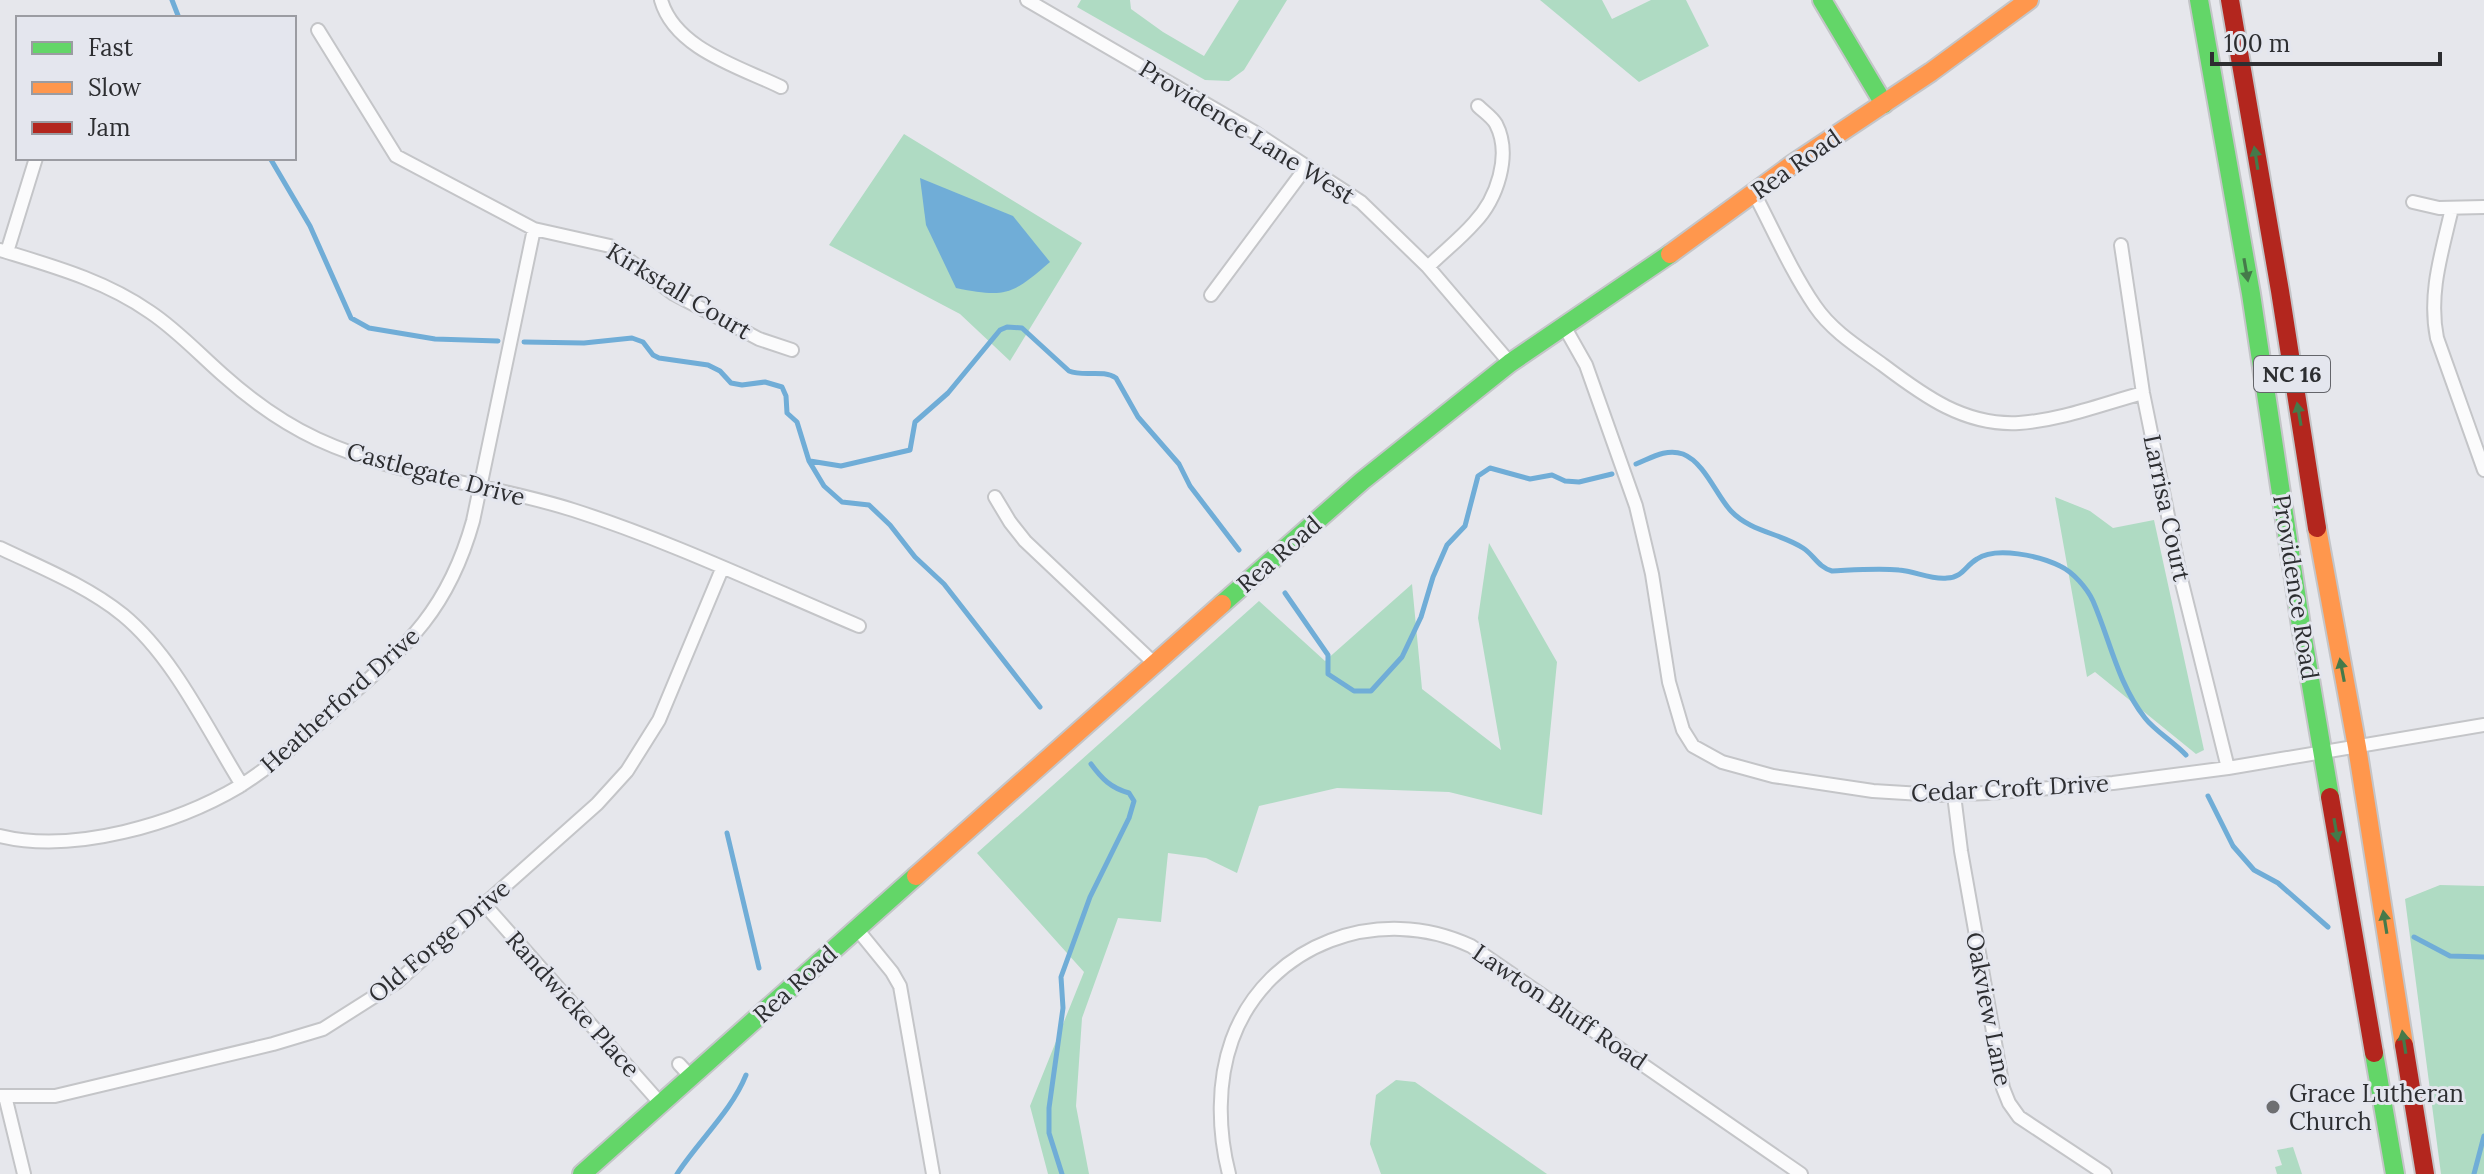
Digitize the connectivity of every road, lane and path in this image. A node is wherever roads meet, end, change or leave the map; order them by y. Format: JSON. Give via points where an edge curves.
{"nodes":[{"id":1,"x":661,"y":0,"type":"edge"},
{"id":2,"x":1027,"y":0,"type":"edge"},
{"id":3,"x":1822,"y":0,"type":"edge"},
{"id":4,"x":2029,"y":0,"type":"edge"},
{"id":5,"x":2199,"y":0,"type":"edge"},
{"id":6,"x":2230,"y":0,"type":"edge"},
{"id":7,"x":318,"y":30,"type":"dead end"},
{"id":8,"x":781,"y":87,"type":"dead end"},
{"id":9,"x":1884,"y":104,"type":"junction"},
{"id":10,"x":1478,"y":106,"type":"dead end"},
{"id":11,"x":35,"y":160,"type":"edge"},
{"id":12,"x":1307,"y":166,"type":"junction"},
{"id":13,"x":1754,"y":193,"type":"junction"},
{"id":14,"x":2413,"y":202,"type":"dead end"},
{"id":15,"x":2484,"y":207,"type":"edge"},
{"id":16,"x":2452,"y":208,"type":"junction"},
{"id":17,"x":534,"y":229,"type":"junction"},
{"id":18,"x":2121,"y":245,"type":"dead end"},
{"id":19,"x":3,"y":251,"type":"edge"},
{"id":20,"x":1428,"y":267,"type":"junction"},
{"id":21,"x":1211,"y":295,"type":"dead end"},
{"id":22,"x":1564,"y":326,"type":"junction"},
{"id":23,"x":792,"y":350,"type":"dead end"},
{"id":24,"x":1510,"y":363,"type":"junction"},
{"id":25,"x":2143,"y":393,"type":"junction"},
{"id":26,"x":2484,"y":470,"type":"edge"},
{"id":27,"x":480,"y":487,"type":"junction"},
{"id":28,"x":995,"y":497,"type":"dead end"},
{"id":29,"x":0,"y":548,"type":"edge"},
{"id":30,"x":722,"y":569,"type":"junction"},
{"id":31,"x":859,"y":626,"type":"dead end"},
{"id":32,"x":1155,"y":664,"type":"junction"},
{"id":33,"x":2484,"y":725,"type":"edge"},
{"id":34,"x":2357,"y":747,"type":"junction"},
{"id":35,"x":2323,"y":754,"type":"junction"},
{"id":36,"x":2228,"y":768,"type":"junction"},
{"id":37,"x":242,"y":785,"type":"junction"},
{"id":38,"x":1954,"y":795,"type":"junction"},
{"id":39,"x":0,"y":836,"type":"edge"},
{"id":40,"x":484,"y":904,"type":"junction"},
{"id":41,"x":857,"y":929,"type":"junction"},
{"id":42,"x":2,"y":1096,"type":"edge"},
{"id":43,"x":661,"y":1104,"type":"junction"},
{"id":44,"x":24,"y":1174,"type":"edge"},
{"id":45,"x":582,"y":1174,"type":"edge"},
{"id":46,"x":933,"y":1174,"type":"edge"},
{"id":47,"x":1229,"y":1174,"type":"edge"},
{"id":48,"x":1801,"y":1174,"type":"edge"},
{"id":49,"x":2105,"y":1174,"type":"edge"},
{"id":50,"x":2395,"y":1174,"type":"edge"},
{"id":51,"x":2425,"y":1174,"type":"edge"}],
"edges":[{"from":1,"to":8,"type":"street","via":[[688,39]]},
{"from":2,"to":12,"type":"street","name":"Providence Lane West"},
{"from":3,"to":9,"type":"main road"},
{"from":4,"to":9,"type":"main road","name":"Rea Road"},
{"from":5,"to":35,"type":"main road","name":"Providence Road","number":"NC 16","one_way":true},
{"from":34,"to":6,"type":"main road","name":"Providence Road","number":"NC 16","one_way":true},
{"from":7,"to":17,"type":"street","name":"Kirkstall Court","via":[[396,156]]},
{"from":9,"to":13,"type":"main road","name":"Rea Road"},
{"from":10,"to":20,"type":"street","via":[[1502,138],[1502,167],[1493,198]]},
{"from":11,"to":19,"type":"street"},
{"from":12,"to":20,"type":"street","name":"Providence Lane West","via":[[1361,202]]},
{"from":12,"to":21,"type":"street"},
{"from":13,"to":22,"type":"main road","name":"Rea Road"},
{"from":13,"to":25,"type":"street","via":[[1815,306],[1833,328],[1946,409],[2017,423]]},
{"from":14,"to":16,"type":"street"},
{"from":15,"to":16,"type":"street"},
{"from":16,"to":26,"type":"street","via":[[2434,286],[2434,323]]},
{"from":17,"to":23,"type":"street","name":"Kirkstall Court","via":[[610,246],[674,294],[759,339]]},
{"from":17,"to":27,"type":"street","name":"Heatherford Drive"},
{"from":18,"to":25,"type":"street","name":"Larrisa Court"},
{"from":19,"to":27,"type":"street","name":"Castlegate Drive","via":[[89,279],[130,299],[176,331],[255,402],[313,437],[370,461]]},
{"from":20,"to":24,"type":"street","name":"Providence Lane West"},
{"from":22,"to":24,"type":"main road","name":"Rea Road"},
{"from":22,"to":38,"type":"street","name":"Cedar Croft Drive","via":[[1586,365],[1636,506],[1669,682],[1687,739],[1722,762],[1773,776],[1873,791]]},
{"from":24,"to":32,"type":"main road","name":"Rea Road","via":[[1362,481]]},
{"from":25,"to":36,"type":"street","name":"Larrisa Court","via":[[2180,575]]},
{"from":27,"to":30,"type":"street","name":"Castlegate Drive","via":[[571,509]]},
{"from":27,"to":37,"type":"street","name":"Heatherford Drive","via":[[465,550],[422,627],[276,761]]},
{"from":28,"to":32,"type":"street","via":[[1025,541]]},
{"from":29,"to":37,"type":"street","via":[[104,601],[141,632],[170,667]]},
{"from":30,"to":31,"type":"street","name":"Castlegate Drive"},
{"from":30,"to":40,"type":"street","name":"Old Forge Drive","via":[[677,681],[640,754],[597,804]]},
{"from":32,"to":41,"type":"main road","name":"Rea Road"},
{"from":33,"to":34,"type":"street","name":"Cedar Croft Drive"},
{"from":34,"to":35,"type":"street","name":"Cedar Croft Drive"},
{"from":51,"to":34,"type":"main road","name":"Providence Road","number":"NC 16","one_way":true},
{"from":35,"to":36,"type":"street","name":"Cedar Croft Drive"},
{"from":35,"to":50,"type":"main road","name":"Providence Road","number":"NC 16","one_way":true},
{"from":36,"to":38,"type":"street","name":"Cedar Croft Drive"},
{"from":37,"to":39,"type":"street","name":"Heatherford Drive","via":[[194,809],[119,832],[43,842]]},
{"from":38,"to":49,"type":"street","name":"Oakview Lane","via":[[2006,1096],[2019,1117]]},
{"from":40,"to":42,"type":"street","name":"Old Forge Drive","via":[[397,982],[323,1029],[55,1096]]},
{"from":40,"to":43,"type":"street","name":"Randwicke Place"},
{"from":41,"to":43,"type":"main road","name":"Rea Road","via":[[685,1071]]},
{"from":41,"to":46,"type":"street","via":[[900,986]]},
{"from":42,"to":44,"type":"street"},
{"from":43,"to":45,"type":"main road","name":"Rea Road"},
{"from":47,"to":48,"type":"street","name":"Lawton Bluff Road","via":[[1222,1095],[1232,1040],[1243,1016],[1286,965],[1309,950],[1359,931],[1393,927],[1420,929],[1471,946]]}]}
